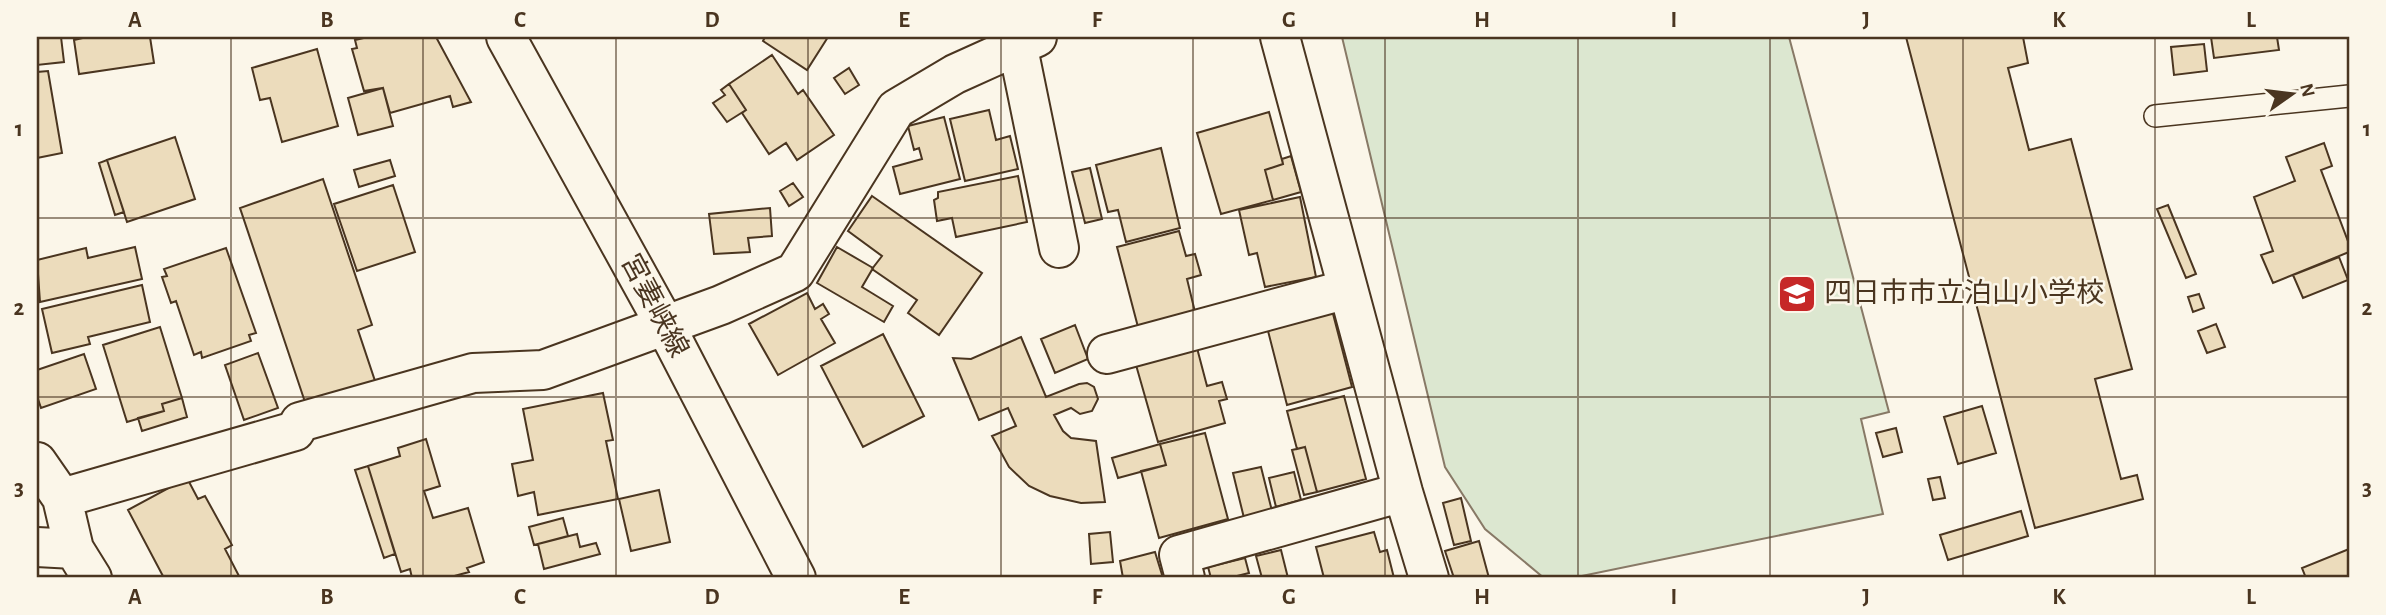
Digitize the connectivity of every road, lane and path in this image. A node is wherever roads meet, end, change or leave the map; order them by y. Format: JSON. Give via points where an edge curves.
{"nodes":[{"id":1,"x":506,"y":37,"type":"edge"},
{"id":2,"x":1280,"y":37,"type":"edge"},
{"id":3,"x":1020,"y":39,"type":"edge"},
{"id":4,"x":2349,"y":96,"type":"edge"},
{"id":5,"x":2155,"y":116,"type":"dead end"},
{"id":6,"x":1059,"y":248,"type":"dead end"},
{"id":7,"x":1348,"y":289,"type":"junction"},
{"id":8,"x":665,"y":326,"type":"junction"},
{"id":9,"x":1107,"y":354,"type":"dead end"},
{"id":10,"x":37,"y":462,"type":"edge"},
{"id":11,"x":1403,"y":492,"type":"junction"},
{"id":12,"x":62,"y":498,"type":"junction"},
{"id":13,"x":37,"y":547,"type":"edge"},
{"id":14,"x":83,"y":564,"type":"edge"},
{"id":15,"x":796,"y":578,"type":"edge"},
{"id":16,"x":1185,"y":578,"type":"edge"},
{"id":17,"x":1429,"y":578,"type":"edge"}],
"edges":[{"from":1,"to":8,"type":"street","name":"宮妻峡線"},
{"from":2,"to":7,"type":"street"},
{"from":3,"to":6,"type":"street"},
{"from":3,"to":8,"type":"street","via":[[896,109],[795,272]]},
{"from":4,"to":5,"type":"lane"},
{"from":7,"to":9,"type":"street"},
{"from":7,"to":11,"type":"street"},
{"from":8,"to":12,"type":"street","via":[[543,370],[473,373],[403,391],[300,422],[295,431]]},
{"from":8,"to":15,"type":"street","name":"宮妻峡線"},
{"from":10,"to":12,"type":"street"},
{"from":11,"to":16,"type":"street","via":[[1179,555]]},
{"from":11,"to":17,"type":"street"},
{"from":12,"to":14,"type":"street"},
{"from":13,"to":14,"type":"street"}]}
